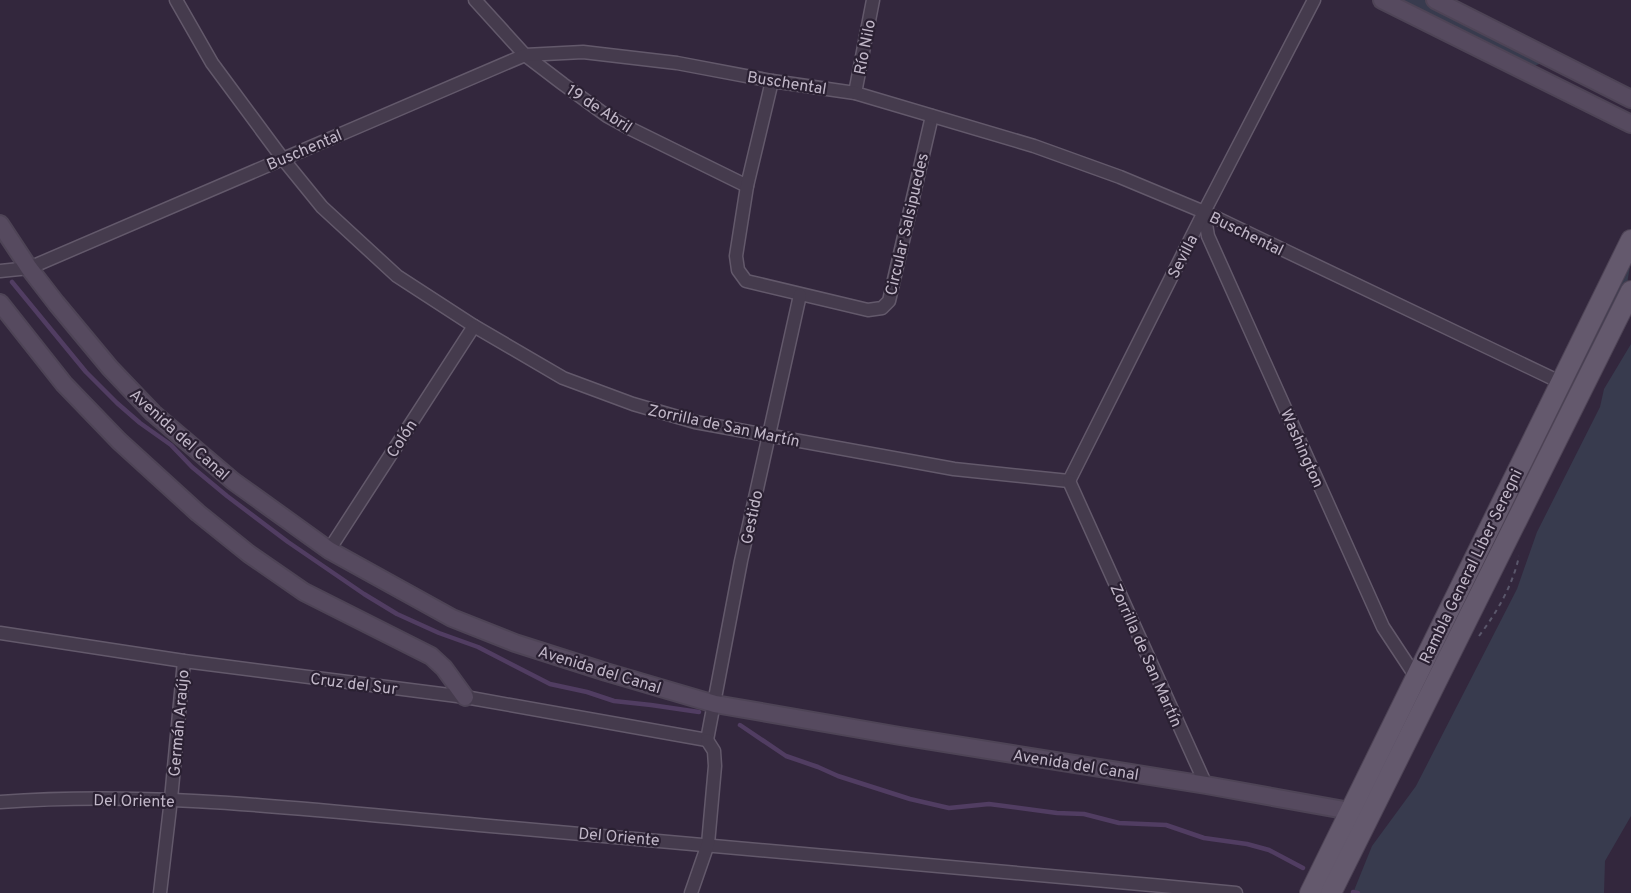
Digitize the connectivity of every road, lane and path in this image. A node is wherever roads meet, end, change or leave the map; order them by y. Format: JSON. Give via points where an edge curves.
{"nodes":[{"id":1,"x":176,"y":0,"type":"edge"},
{"id":2,"x":475,"y":0,"type":"edge"},
{"id":3,"x":873,"y":0,"type":"edge"},
{"id":4,"x":1314,"y":0,"type":"edge"},
{"id":5,"x":1382,"y":0,"type":"edge"},
{"id":6,"x":1435,"y":0,"type":"edge"},
{"id":7,"x":525,"y":55,"type":"junction"},
{"id":8,"x":1581,"y":74,"type":"junction"},
{"id":9,"x":772,"y":81,"type":"junction"},
{"id":10,"x":855,"y":93,"type":"junction"},
{"id":11,"x":1570,"y":93,"type":"junction"},
{"id":12,"x":1631,"y":99,"type":"edge"},
{"id":13,"x":932,"y":116,"type":"junction"},
{"id":14,"x":1631,"y":124,"type":"edge"},
{"id":15,"x":283,"y":159,"type":"junction"},
{"id":16,"x":747,"y":186,"type":"junction"},
{"id":17,"x":1204,"y":212,"type":"junction"},
{"id":18,"x":0,"y":224,"type":"edge"},
{"id":19,"x":1631,"y":240,"type":"edge"},
{"id":20,"x":29,"y":268,"type":"junction"},
{"id":21,"x":0,"y":271,"type":"edge"},
{"id":22,"x":1631,"y":291,"type":"edge"},
{"id":23,"x":800,"y":295,"type":"junction"},
{"id":24,"x":0,"y":303,"type":"edge"},
{"id":25,"x":474,"y":326,"type":"junction"},
{"id":26,"x":1560,"y":382,"type":"junction"},
{"id":27,"x":768,"y":435,"type":"junction"},
{"id":28,"x":1069,"y":481,"type":"junction"},
{"id":29,"x":329,"y":550,"type":"junction"},
{"id":30,"x":0,"y":633,"type":"edge"},
{"id":31,"x":184,"y":661,"type":"junction"},
{"id":32,"x":1416,"y":677,"type":"junction"},
{"id":33,"x":465,"y":697,"type":"junction"},
{"id":34,"x":715,"y":704,"type":"junction"},
{"id":35,"x":707,"y":740,"type":"junction"},
{"id":36,"x":1206,"y":785,"type":"junction"},
{"id":37,"x":171,"y":799,"type":"junction"},
{"id":38,"x":0,"y":802,"type":"edge"},
{"id":39,"x":1350,"y":812,"type":"junction"},
{"id":40,"x":708,"y":844,"type":"junction"},
{"id":41,"x":160,"y":893,"type":"edge"},
{"id":42,"x":691,"y":893,"type":"edge"},
{"id":43,"x":1236,"y":893,"type":"edge"},
{"id":44,"x":1310,"y":893,"type":"edge"},
{"id":45,"x":1331,"y":893,"type":"edge"}],
"edges":[{"from":1,"to":15,"type":"street","name":"Zorrilla de San Martín","via":[[212,63]]},
{"from":2,"to":7,"type":"street","name":"19 de Abril"},
{"from":3,"to":10,"type":"street","name":"Río Nilo"},
{"from":4,"to":17,"type":"street","name":"Sevilla"},
{"from":5,"to":11,"type":"street"},
{"from":6,"to":8,"type":"street"},
{"from":7,"to":9,"type":"street","name":"Buschental","via":[[583,52],[677,63]]},
{"from":7,"to":15,"type":"street","name":"Buschental"},
{"from":7,"to":16,"type":"street","name":"19 de Abril","via":[[617,121]]},
{"from":8,"to":11,"type":"street","via":[[1582,84]]},
{"from":8,"to":12,"type":"street"},
{"from":9,"to":10,"type":"street","name":"Buschental"},
{"from":9,"to":16,"type":"street","name":"Circular Salsipuedes"},
{"from":10,"to":13,"type":"street","name":"Buschental"},
{"from":11,"to":14,"type":"street"},
{"from":13,"to":17,"type":"street","name":"Buschental","via":[[1034,146]]},
{"from":13,"to":23,"type":"street","name":"Circular Salsipuedes","via":[[889,301],[882,309],[868,310]]},
{"from":15,"to":20,"type":"street","name":"Buschental"},
{"from":15,"to":25,"type":"street","name":"Zorrilla de San Martín","via":[[322,207],[397,276]]},
{"from":16,"to":23,"type":"street","name":"Circular Salsipuedes","via":[[736,256],[738,270],[747,281]]},
{"from":17,"to":26,"type":"street","name":"Buschental"},
{"from":17,"to":28,"type":"street","name":"Sevilla"},
{"from":17,"to":32,"type":"street","name":"Washington","via":[[1208,236],[1383,627]]},
{"from":18,"to":20,"type":"street","name":"Avenida del Canal"},
{"from":19,"to":26,"type":"main road","name":"Rambla General Liber Seregni"},
{"from":20,"to":21,"type":"street","name":"Buschental"},
{"from":20,"to":29,"type":"street","name":"Avenida del Canal","via":[[110,368],[153,413],[233,481]]},
{"from":22,"to":45,"type":"main road","name":"Rambla General Liber Seregni"},
{"from":23,"to":27,"type":"street","name":"Gestido"},
{"from":24,"to":33,"type":"street","via":[[64,384],[198,513],[304,592],[431,656]]},
{"from":25,"to":27,"type":"street","name":"Zorrilla de San Martín","via":[[563,378],[633,404],[695,422]]},
{"from":25,"to":29,"type":"street","name":"Colón"},
{"from":26,"to":32,"type":"main road","name":"Rambla General Liber Seregni"},
{"from":27,"to":28,"type":"street","name":"Zorrilla de San Martín","via":[[954,469]]},
{"from":27,"to":34,"type":"street","name":"Gestido"},
{"from":28,"to":36,"type":"street","name":"Zorrilla de San Martín"},
{"from":29,"to":34,"type":"street","name":"Avenida del Canal","via":[[452,618],[526,646]]},
{"from":30,"to":31,"type":"street","name":"Cruz del Sur"},
{"from":31,"to":33,"type":"street","name":"Cruz del Sur"},
{"from":31,"to":37,"type":"street","name":"Germán Araújo"},
{"from":32,"to":39,"type":"main road","name":"Rambla General Liber Seregni"},
{"from":33,"to":35,"type":"street","name":"Cruz del Sur"},
{"from":34,"to":35,"type":"street","name":"Gestido"},
{"from":34,"to":36,"type":"street","name":"Avenida del Canal"},
{"from":35,"to":40,"type":"street","via":[[714,752],[715,766]]},
{"from":36,"to":39,"type":"street","name":"Avenida del Canal"},
{"from":37,"to":38,"type":"street","name":"Del Oriente"},
{"from":37,"to":40,"type":"street","name":"Del Oriente"},
{"from":37,"to":41,"type":"street","name":"Germán Araújo"},
{"from":39,"to":44,"type":"main road","name":"Rambla General Liber Seregni"},
{"from":40,"to":42,"type":"street"},
{"from":40,"to":43,"type":"street","name":"Del Oriente"}]}
